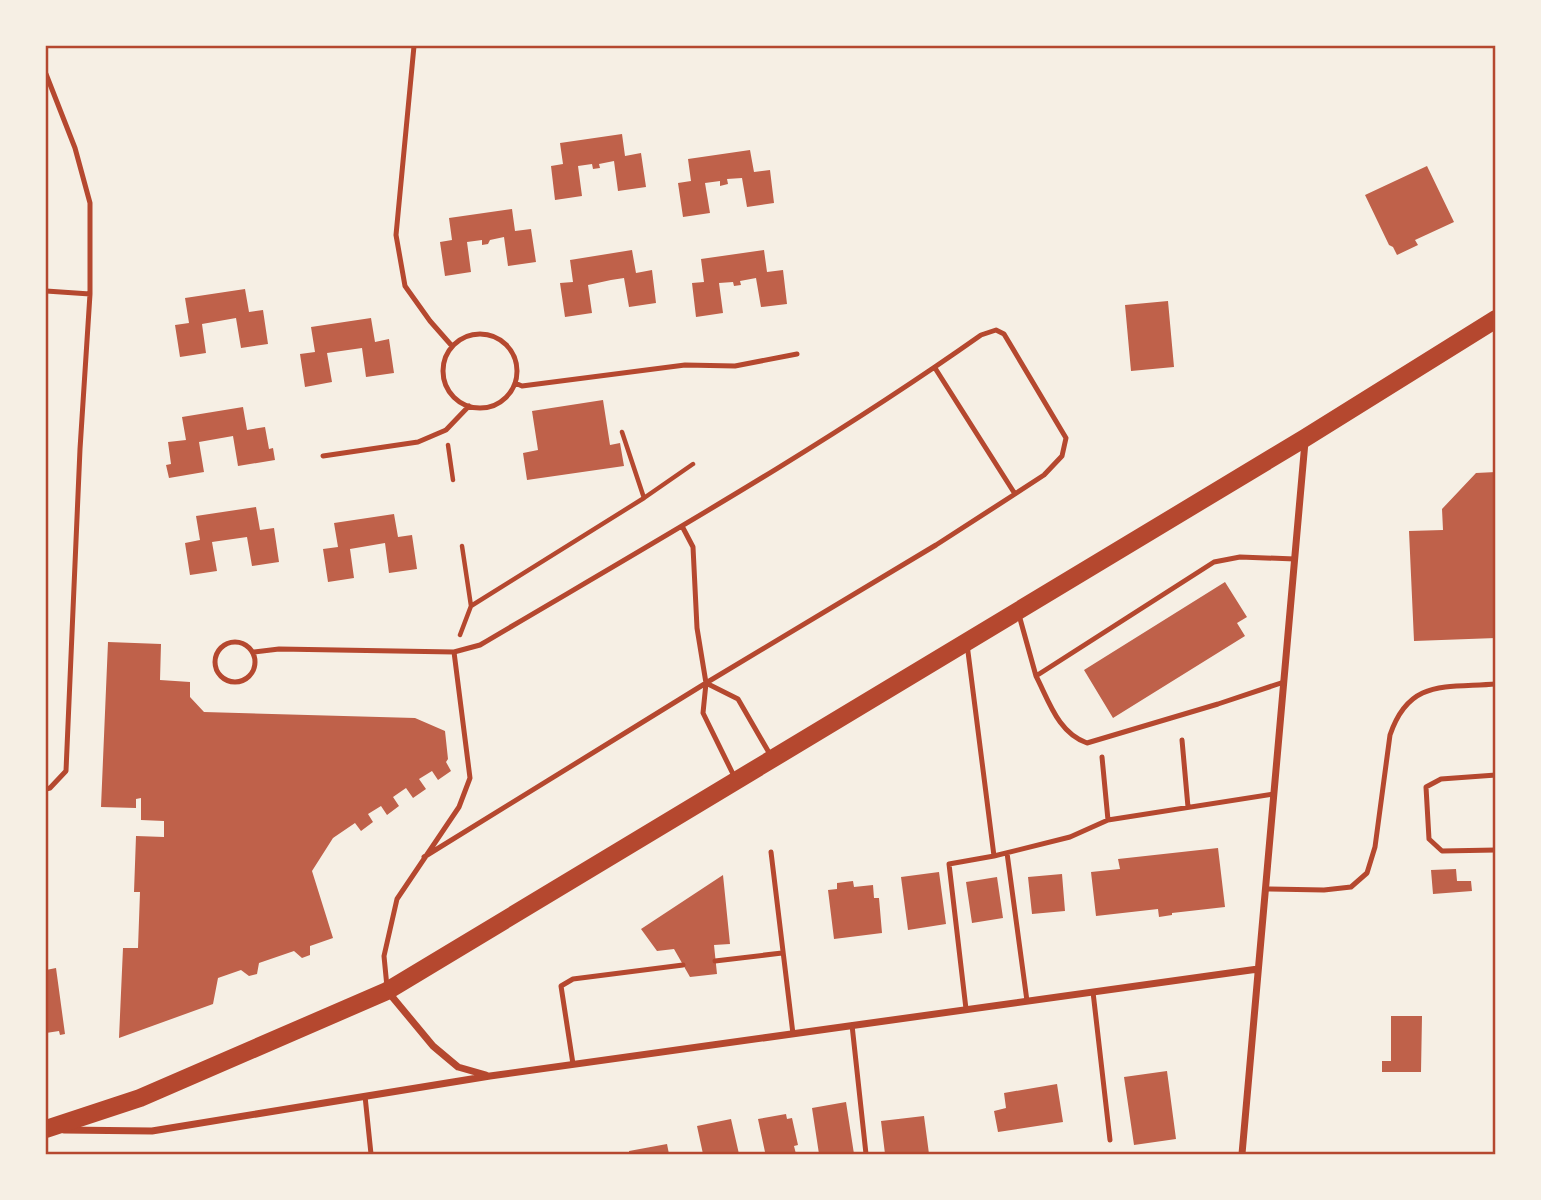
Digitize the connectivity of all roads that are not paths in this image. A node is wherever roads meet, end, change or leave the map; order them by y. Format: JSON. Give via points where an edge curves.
{"nodes":[{"id":1,"x":414,"y":46,"type":"edge"},
{"id":2,"x":46,"y":74,"type":"edge"},
{"id":3,"x":46,"y":291,"type":"edge"},
{"id":4,"x":90,"y":294,"type":"junction"},
{"id":5,"x":1496,"y":319,"type":"edge"},
{"id":6,"x":453,"y":346,"type":"junction"},
{"id":7,"x":796,"y":354,"type":"dead end"},
{"id":8,"x":935,"y":368,"type":"junction"},
{"id":9,"x":515,"y":383,"type":"junction"},
{"id":10,"x":469,"y":406,"type":"junction"},
{"id":11,"x":1305,"y":438,"type":"junction"},
{"id":12,"x":323,"y":456,"type":"dead end"},
{"id":13,"x":1015,"y":494,"type":"junction"},
{"id":14,"x":682,"y":526,"type":"junction"},
{"id":15,"x":1295,"y":559,"type":"junction"},
{"id":16,"x":1017,"y":611,"type":"junction"},
{"id":17,"x":967,"y":641,"type":"junction"},
{"id":18,"x":254,"y":652,"type":"junction"},
{"id":19,"x":454,"y":652,"type":"junction"},
{"id":20,"x":1036,"y":676,"type":"junction"},
{"id":21,"x":1284,"y":682,"type":"junction"},
{"id":22,"x":706,"y":683,"type":"junction"},
{"id":23,"x":1496,"y":684,"type":"edge"},
{"id":24,"x":1182,"y":740,"type":"dead end"},
{"id":25,"x":1102,"y":757,"type":"dead end"},
{"id":26,"x":772,"y":759,"type":"junction"},
{"id":27,"x":1496,"y":775,"type":"edge"},
{"id":28,"x":736,"y":781,"type":"junction"},
{"id":29,"x":46,"y":789,"type":"edge"},
{"id":30,"x":1274,"y":794,"type":"junction"},
{"id":31,"x":1188,"y":807,"type":"junction"},
{"id":32,"x":1108,"y":820,"type":"junction"},
{"id":33,"x":1496,"y":850,"type":"edge"},
{"id":34,"x":771,"y":852,"type":"dead end"},
{"id":35,"x":1007,"y":853,"type":"junction"},
{"id":36,"x":994,"y":856,"type":"junction"},
{"id":37,"x":424,"y":857,"type":"junction"},
{"id":38,"x":1266,"y":889,"type":"junction"},
{"id":39,"x":782,"y":953,"type":"junction"},
{"id":40,"x":715,"y":961,"type":"dead end"},
{"id":41,"x":683,"y":965,"type":"dead end"},
{"id":42,"x":1258,"y":969,"type":"junction"},
{"id":43,"x":387,"y":991,"type":"junction"},
{"id":44,"x":1093,"y":992,"type":"junction"},
{"id":45,"x":1027,"y":1001,"type":"junction"},
{"id":46,"x":966,"y":1009,"type":"junction"},
{"id":47,"x":852,"y":1025,"type":"junction"},
{"id":48,"x":793,"y":1034,"type":"junction"},
{"id":49,"x":573,"y":1064,"type":"junction"},
{"id":50,"x":490,"y":1076,"type":"junction"},
{"id":51,"x":365,"y":1096,"type":"junction"},
{"id":52,"x":46,"y":1129,"type":"edge"},
{"id":53,"x":1110,"y":1140,"type":"dead end"},
{"id":54,"x":371,"y":1154,"type":"edge"},
{"id":55,"x":866,"y":1154,"type":"edge"},
{"id":56,"x":1242,"y":1154,"type":"edge"}],
"edges":[{"from":1,"to":6,"type":"lane","via":[[396,235],[405,286]]},
{"from":2,"to":4,"type":"lane","via":[[90,203]]},
{"from":3,"to":4,"type":"lane"},
{"from":4,"to":29,"type":"lane","via":[[66,771]]},
{"from":5,"to":11,"type":"main road"},
{"from":6,"to":9,"type":"lane","via":[[478,334],[496,338],[515,359]]},
{"from":6,"to":10,"type":"lane","via":[[444,364],[445,383],[452,396]]},
{"from":7,"to":9,"type":"lane","via":[[735,366],[685,365],[522,386]]},
{"from":8,"to":13,"type":"lane"},
{"from":8,"to":13,"type":"lane","via":[[981,335],[996,330],[1004,334],[1066,438],[1062,456]]},
{"from":8,"to":14,"type":"lane"},
{"from":9,"to":10,"type":"lane","via":[[496,404]]},
{"from":10,"to":12,"type":"lane","via":[[446,430],[418,442]]},
{"from":11,"to":15,"type":"street"},
{"from":11,"to":16,"type":"main road"},
{"from":13,"to":22,"type":"lane"},
{"from":14,"to":19,"type":"lane","via":[[480,646]]},
{"from":14,"to":22,"type":"lane","via":[[692,547]]},
{"from":15,"to":20,"type":"lane","via":[[1240,557],[1214,562]]},
{"from":15,"to":21,"type":"street"},
{"from":16,"to":17,"type":"main road"},
{"from":16,"to":20,"type":"lane"},
{"from":17,"to":26,"type":"main road"},
{"from":17,"to":36,"type":"lane"},
{"from":18,"to":18,"type":"lane","via":[[246,644],[222,646],[216,654],[219,674],[233,682],[244,680],[256,665]]},
{"from":18,"to":19,"type":"lane"},
{"from":19,"to":37,"type":"lane","via":[[470,778],[459,807]]},
{"from":20,"to":21,"type":"lane","via":[[1059,722],[1073,739],[1087,743]]},
{"from":21,"to":30,"type":"street"},
{"from":22,"to":26,"type":"lane","via":[[738,699]]},
{"from":22,"to":28,"type":"lane","via":[[703,713]]},
{"from":22,"to":37,"type":"lane"},
{"from":23,"to":38,"type":"lane","via":[[1433,689],[1412,697],[1403,707],[1390,735],[1375,848],[1367,873],[1352,887]]},
{"from":24,"to":31,"type":"lane"},
{"from":25,"to":32,"type":"lane"},
{"from":26,"to":28,"type":"main road"},
{"from":27,"to":33,"type":"lane","via":[[1441,779],[1426,787],[1429,839],[1442,851]]},
{"from":28,"to":43,"type":"main road"},
{"from":30,"to":31,"type":"lane"},
{"from":30,"to":38,"type":"street"},
{"from":31,"to":32,"type":"lane"},
{"from":32,"to":35,"type":"lane","via":[[1070,837]]},
{"from":34,"to":39,"type":"lane"},
{"from":35,"to":36,"type":"lane"},
{"from":35,"to":45,"type":"lane"},
{"from":36,"to":46,"type":"lane","via":[[949,864]]},
{"from":37,"to":43,"type":"lane","via":[[397,899],[384,956]]},
{"from":38,"to":42,"type":"street"},
{"from":39,"to":40,"type":"lane"},
{"from":39,"to":48,"type":"lane"},
{"from":41,"to":49,"type":"lane","via":[[573,979],[561,986]]},
{"from":42,"to":44,"type":"street"},
{"from":42,"to":56,"type":"street"},
{"from":43,"to":50,"type":"street","via":[[433,1046],[458,1067]]},
{"from":43,"to":52,"type":"main road","via":[[141,1098]]},
{"from":44,"to":45,"type":"street"},
{"from":44,"to":53,"type":"lane"},
{"from":45,"to":46,"type":"street"},
{"from":46,"to":47,"type":"street"},
{"from":47,"to":48,"type":"street"},
{"from":47,"to":55,"type":"lane"},
{"from":48,"to":49,"type":"street"},
{"from":49,"to":50,"type":"street"},
{"from":50,"to":51,"type":"street"},
{"from":51,"to":52,"type":"street","via":[[152,1131]]},
{"from":51,"to":54,"type":"lane"}]}
